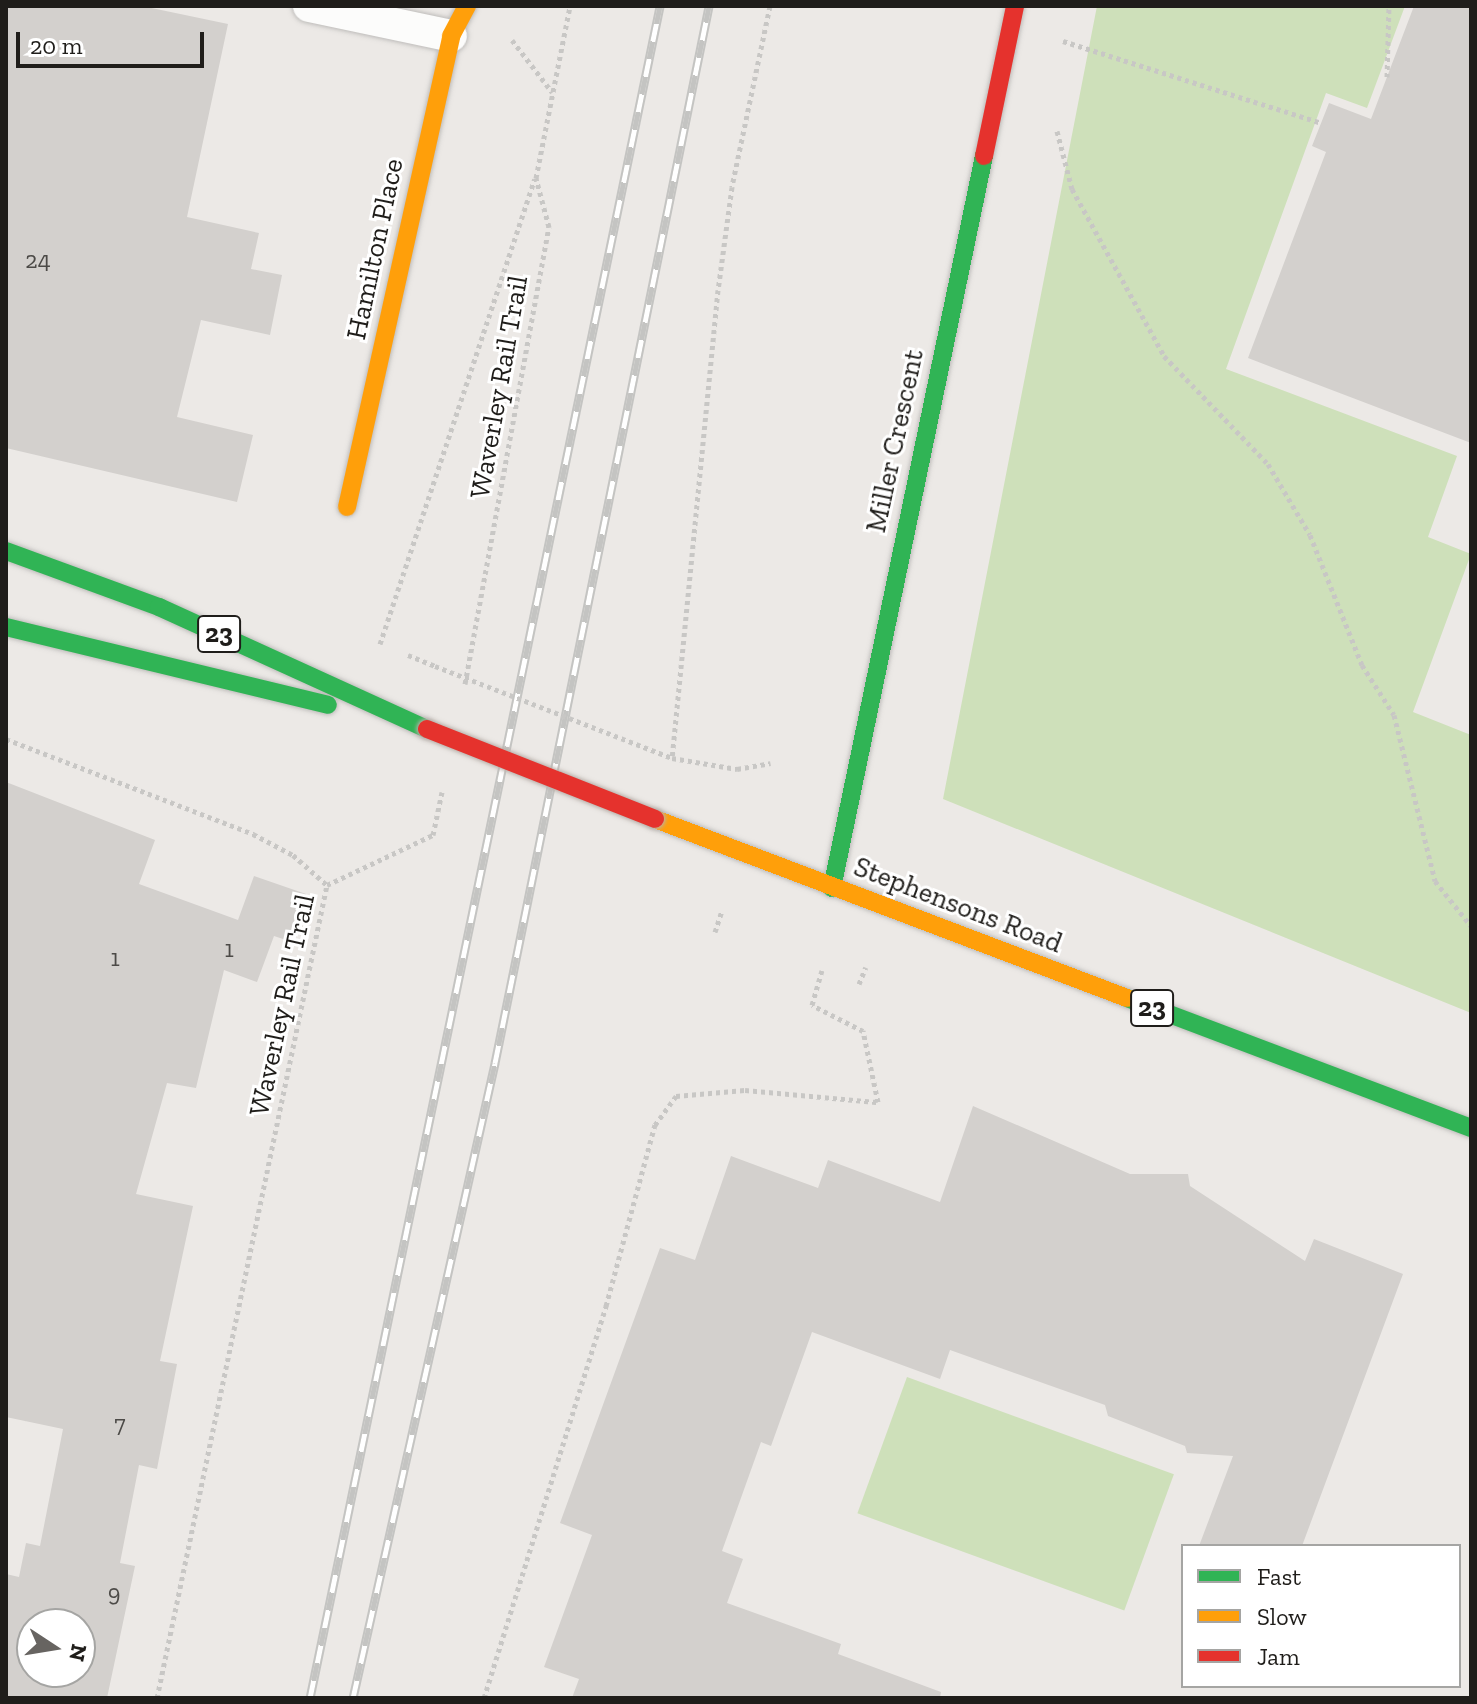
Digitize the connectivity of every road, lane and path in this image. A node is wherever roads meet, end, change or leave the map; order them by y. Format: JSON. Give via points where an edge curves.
{"nodes":[{"id":1,"x":309,"y":6,"type":"edge"},
{"id":2,"x":467,"y":6,"type":"edge"},
{"id":3,"x":570,"y":6,"type":"edge"},
{"id":4,"x":770,"y":6,"type":"edge"},
{"id":5,"x":1015,"y":6,"type":"edge"},
{"id":6,"x":1389,"y":6,"type":"edge"},
{"id":7,"x":1010,"y":28,"type":"junction"},
{"id":8,"x":504,"y":29,"type":"dead end"},
{"id":9,"x":451,"y":36,"type":"junction"},
{"id":10,"x":1387,"y":77,"type":"dead end"},
{"id":11,"x":553,"y":92,"type":"junction"},
{"id":12,"x":1321,"y":123,"type":"dead end"},
{"id":13,"x":1057,"y":131,"type":"dead end"},
{"id":14,"x":536,"y":178,"type":"junction"},
{"id":15,"x":347,"y":507,"type":"dead end"},
{"id":16,"x":6,"y":551,"type":"edge"},
{"id":17,"x":6,"y":627,"type":"edge"},
{"id":18,"x":380,"y":644,"type":"dead end"},
{"id":19,"x":435,"y":666,"type":"dead end"},
{"id":20,"x":464,"y":690,"type":"dead end"},
{"id":21,"x":427,"y":729,"type":"junction"},
{"id":22,"x":6,"y":739,"type":"edge"},
{"id":23,"x":672,"y":758,"type":"junction"},
{"id":24,"x":770,"y":763,"type":"dead end"},
{"id":25,"x":446,"y":777,"type":"dead end"},
{"id":26,"x":327,"y":885,"type":"junction"},
{"id":27,"x":832,"y":888,"type":"junction"},
{"id":28,"x":722,"y":910,"type":"dead end"},
{"id":29,"x":1471,"y":926,"type":"edge"},
{"id":30,"x":715,"y":932,"type":"dead end"},
{"id":31,"x":866,"y":967,"type":"dead end"},
{"id":32,"x":822,"y":970,"type":"dead end"},
{"id":33,"x":859,"y":984,"type":"dead end"},
{"id":34,"x":1471,"y":1128,"type":"edge"},
{"id":35,"x":157,"y":1698,"type":"edge"},
{"id":36,"x":484,"y":1698,"type":"edge"}],
"edges":[{"from":1,"to":9,"type":"lane"},
{"from":2,"to":9,"type":"main road","name":"Hamilton Place"},
{"from":3,"to":11,"type":"path","name":"Waverley Rail Trail"},
{"from":4,"to":23,"type":"path","via":[[732,187],[718,290]]},
{"from":5,"to":7,"type":"main road","name":"Miller Crescent"},
{"from":6,"to":10,"type":"path"},
{"from":7,"to":12,"type":"path","via":[[1089,47]]},
{"from":7,"to":27,"type":"main road","name":"Miller Crescent"},
{"from":8,"to":11,"type":"path"},
{"from":9,"to":15,"type":"main road","name":"Hamilton Place"},
{"from":11,"to":14,"type":"path","name":"Waverley Rail Trail"},
{"from":13,"to":29,"type":"path","via":[[1072,189],[1164,356],[1268,464],[1310,535],[1362,665],[1394,715],[1435,881]]},
{"from":14,"to":18,"type":"path"},
{"from":14,"to":20,"type":"path","name":"Waverley Rail Trail","via":[[549,227]]},
{"from":16,"to":21,"type":"main road","name":"Stephensons Road","number":"23","via":[[159,607]]},
{"from":17,"to":21,"type":"main road","name":"Stephensons Road","number":"23"},
{"from":19,"to":23,"type":"path","bridge":true},
{"from":21,"to":27,"type":"main road","name":"Stephensons Road","number":"23","bridge":true},
{"from":22,"to":26,"type":"path","via":[[253,834],[293,855]]},
{"from":23,"to":24,"type":"path","via":[[737,769]]},
{"from":25,"to":26,"type":"path","name":"Waverley Rail Trail","via":[[433,835]]},
{"from":26,"to":35,"type":"path","name":"Waverley Rail Trail"},
{"from":27,"to":34,"type":"main road","name":"Stephensons Road","number":"23"},
{"from":28,"to":30,"type":"path"},
{"from":31,"to":33,"type":"path"},
{"from":32,"to":36,"type":"path","via":[[812,1005],[863,1031],[878,1102],[745,1090],[676,1096],[655,1125],[606,1306]]}]}
